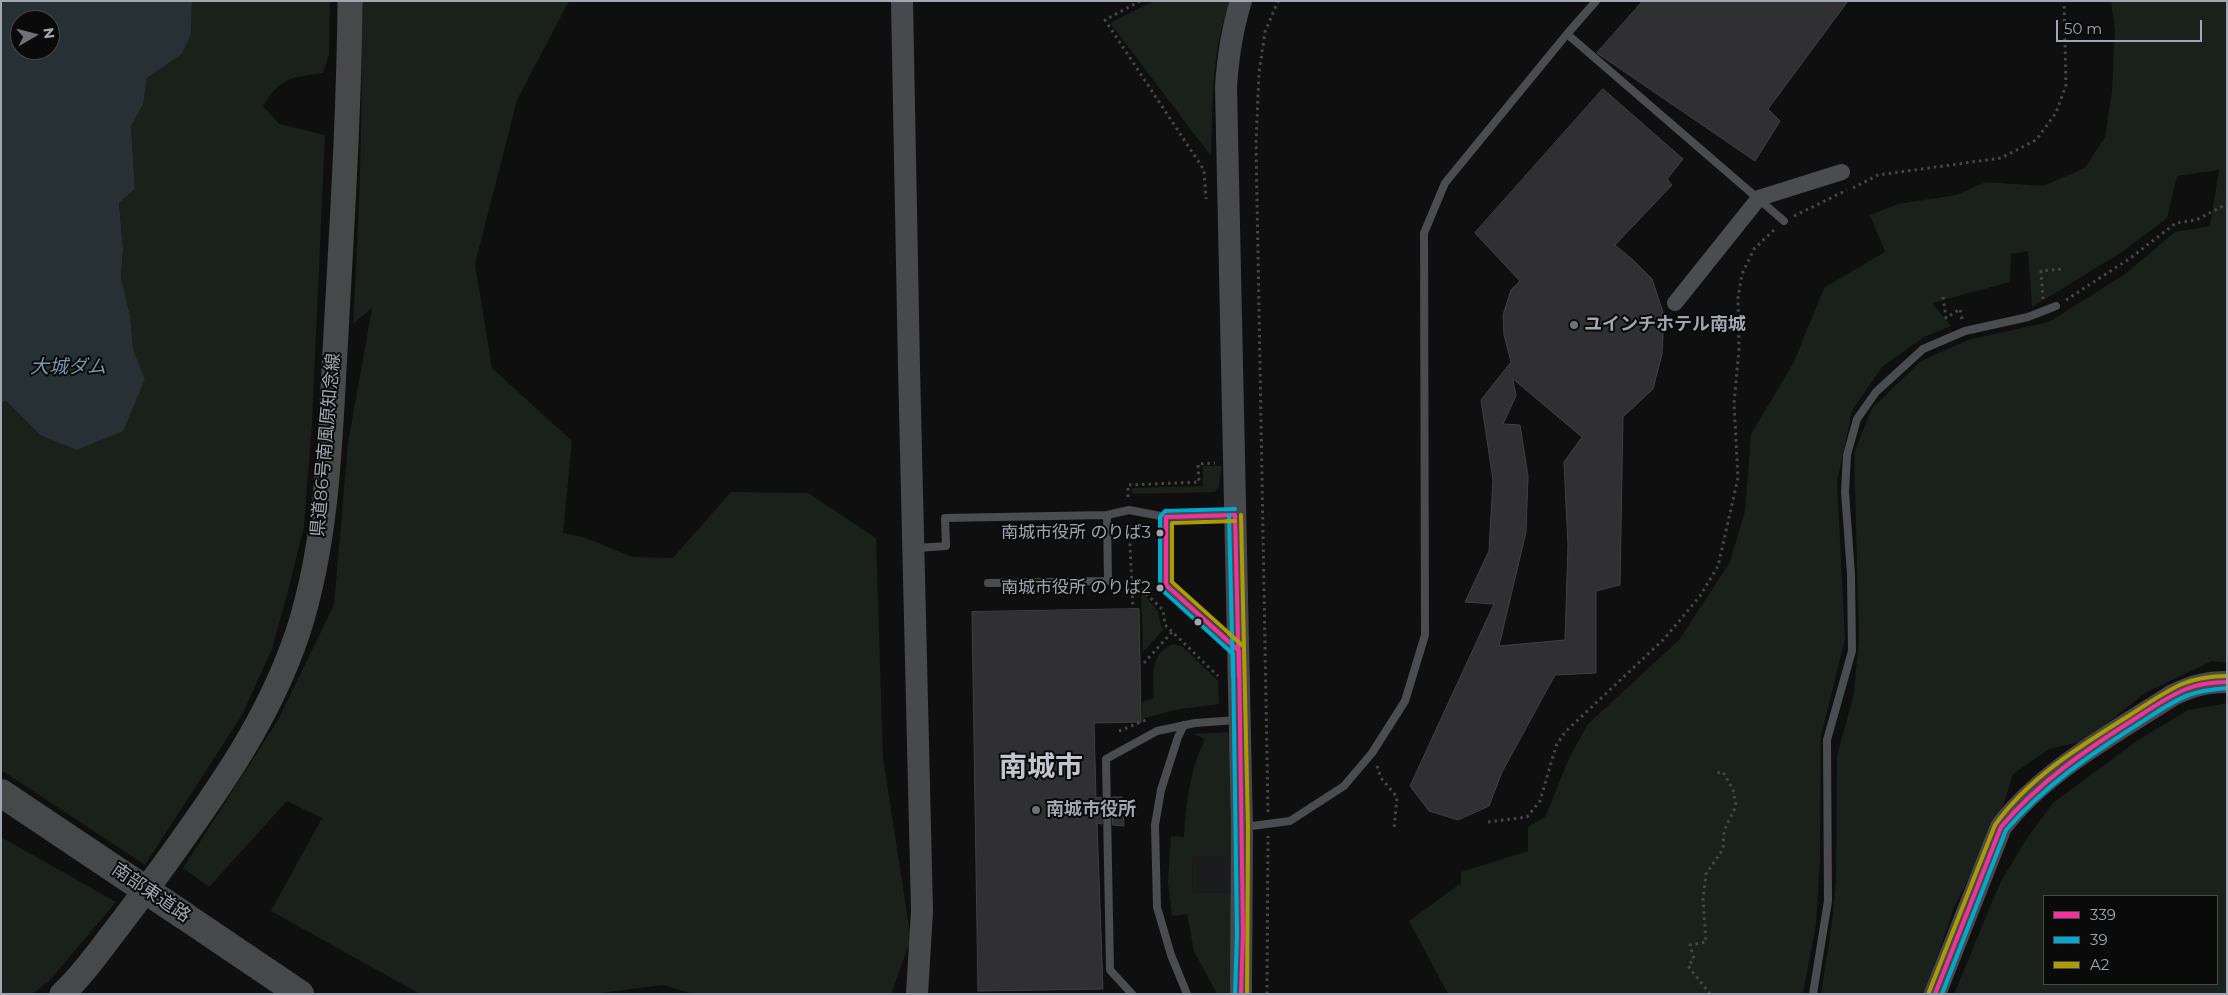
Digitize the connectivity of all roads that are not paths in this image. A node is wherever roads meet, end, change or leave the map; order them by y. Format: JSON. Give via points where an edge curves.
{"nodes":[{"id":1,"x":350,"y":1,"type":"edge"},
{"id":2,"x":902,"y":1,"type":"edge"},
{"id":3,"x":1241,"y":1,"type":"edge"},
{"id":4,"x":1596,"y":1,"type":"edge"},
{"id":5,"x":1567,"y":34,"type":"junction"},
{"id":6,"x":1842,"y":172,"type":"dead end"},
{"id":7,"x":1759,"y":198,"type":"junction"},
{"id":8,"x":1784,"y":221,"type":"road end"},
{"id":9,"x":1675,"y":303,"type":"dead end"},
{"id":10,"x":2056,"y":306,"type":"road end"},
{"id":11,"x":1107,"y":515,"type":"junction"},
{"id":12,"x":1236,"y":515,"type":"junction"},
{"id":13,"x":1166,"y":517,"type":"junction"},
{"id":14,"x":914,"y":548,"type":"junction"},
{"id":15,"x":988,"y":583,"type":"dead end"},
{"id":16,"x":1239,"y":651,"type":"junction"},
{"id":17,"x":2227,"y":682,"type":"edge"},
{"id":18,"x":1239,"y":720,"type":"junction"},
{"id":19,"x":1184,"y":725,"type":"junction"},
{"id":20,"x":1,"y":793,"type":"edge"},
{"id":21,"x":1242,"y":828,"type":"junction"},
{"id":22,"x":62,"y":994,"type":"edge"},
{"id":23,"x":300,"y":994,"type":"edge"},
{"id":24,"x":917,"y":994,"type":"edge"},
{"id":25,"x":1132,"y":994,"type":"edge"},
{"id":26,"x":1187,"y":994,"type":"edge"},
{"id":27,"x":1241,"y":994,"type":"edge"},
{"id":28,"x":1813,"y":994,"type":"edge"},
{"id":29,"x":1934,"y":994,"type":"edge"}],
"edges":[{"from":1,"to":22,"type":"main road","name":"県道86号南風原知念線","via":[[349,101],[323,516],[298,630],[264,715],[235,763],[79,979]]},
{"from":2,"to":14,"type":"street"},
{"from":3,"to":12,"type":"street","via":[[1234,22],[1226,86]]},
{"from":4,"to":5,"type":"lane"},
{"from":5,"to":7,"type":"lane"},
{"from":5,"to":21,"type":"lane","via":[[1446,183],[1424,233],[1425,635],[1405,701],[1372,752],[1344,786],[1290,821]]},
{"from":6,"to":7,"type":"street"},
{"from":7,"to":8,"type":"lane"},
{"from":7,"to":9,"type":"street"},
{"from":10,"to":28,"type":"lane","via":[[2028,317],[1965,331],[1923,349],[1876,392],[1856,419],[1847,455],[1845,492],[1852,574],[1852,652],[1827,740],[1828,901]]},
{"from":11,"to":13,"type":"lane","via":[[1129,510]]},
{"from":11,"to":14,"type":"lane","via":[[945,518],[946,546]]},
{"from":11,"to":15,"type":"lane","via":[[1108,582]]},
{"from":12,"to":13,"type":"lane"},
{"from":12,"to":16,"type":"street"},
{"from":13,"to":16,"type":"lane","via":[[1166,585]]},
{"from":14,"to":24,"type":"street","via":[[922,911]]},
{"from":16,"to":18,"type":"street"},
{"from":17,"to":29,"type":"street","via":[[2201,684],[2174,695],[2054,774],[2014,810],[2001,827]]},
{"from":18,"to":19,"type":"lane"},
{"from":18,"to":21,"type":"street"},
{"from":19,"to":25,"type":"lane","via":[[1157,731],[1106,759],[1110,970]]},
{"from":19,"to":26,"type":"lane","via":[[1161,790],[1155,825],[1157,907]]},
{"from":20,"to":23,"type":"highway","name":"南部東道路","bridge":true},
{"from":21,"to":27,"type":"street"}]}
